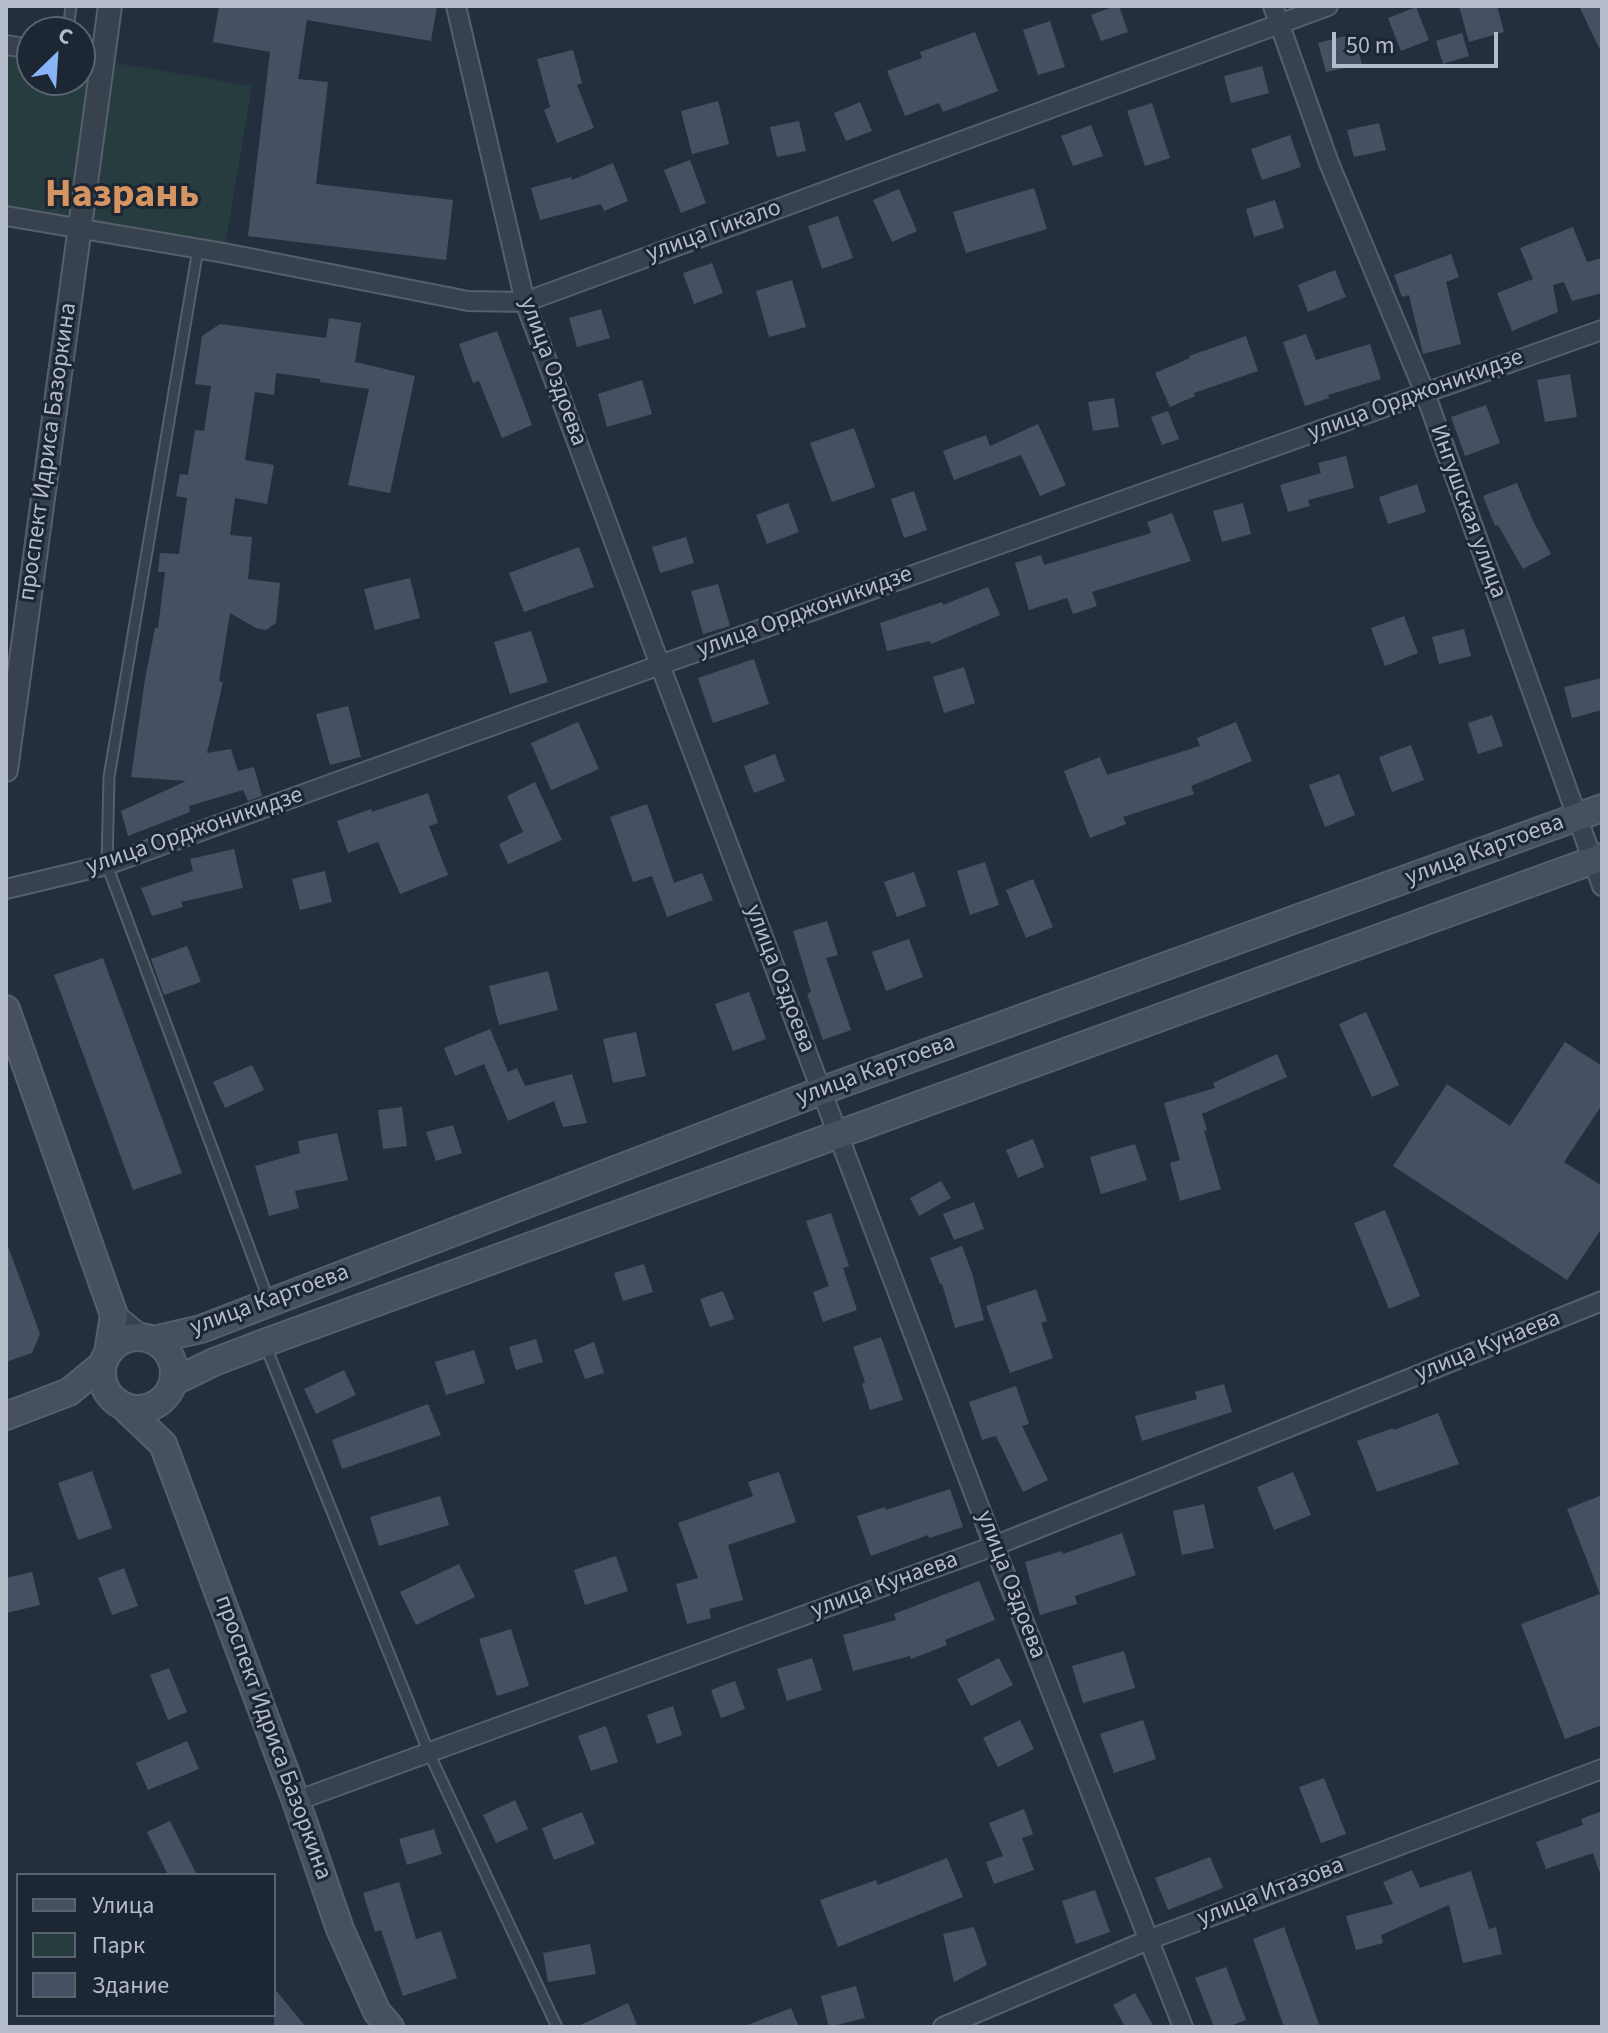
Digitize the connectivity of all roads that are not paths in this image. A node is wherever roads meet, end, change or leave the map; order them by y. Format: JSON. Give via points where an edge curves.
{"nodes":[{"id":1,"x":110,"y":6,"type":"edge"},
{"id":2,"x":456,"y":6,"type":"edge"},
{"id":3,"x":1328,"y":6,"type":"edge"},
{"id":4,"x":1276,"y":15,"type":"edge"},
{"id":5,"x":96,"y":60,"type":"edge"},
{"id":6,"x":103,"y":61,"type":"junction"},
{"id":7,"x":6,"y":216,"type":"edge"},
{"id":8,"x":80,"y":229,"type":"junction"},
{"id":9,"x":198,"y":249,"type":"junction"},
{"id":10,"x":525,"y":302,"type":"junction"},
{"id":11,"x":1602,"y":330,"type":"edge"},
{"id":12,"x":1425,"y":393,"type":"junction"},
{"id":13,"x":660,"y":665,"type":"junction"},
{"id":14,"x":6,"y":770,"type":"edge"},
{"id":15,"x":1602,"y":808,"type":"edge"},
{"id":16,"x":1576,"y":818,"type":"junction"},
{"id":17,"x":1597,"y":858,"type":"edge"},
{"id":18,"x":107,"y":865,"type":"junction"},
{"id":19,"x":1602,"y":886,"type":"edge"},
{"id":20,"x":6,"y":889,"type":"edge"},
{"id":21,"x":6,"y":1009,"type":"edge"},
{"id":22,"x":821,"y":1091,"type":"junction"},
{"id":23,"x":841,"y":1135,"type":"junction"},
{"id":24,"x":1602,"y":1301,"type":"edge"},
{"id":25,"x":269,"y":1302,"type":"junction"},
{"id":26,"x":114,"y":1315,"type":"junction"},
{"id":27,"x":147,"y":1338,"type":"junction"},
{"id":28,"x":264,"y":1343,"type":"junction"},
{"id":29,"x":105,"y":1358,"type":"junction"},
{"id":30,"x":171,"y":1388,"type":"junction"},
{"id":31,"x":69,"y":1392,"type":"junction"},
{"id":32,"x":118,"y":1403,"type":"junction"},
{"id":33,"x":6,"y":1416,"type":"edge"},
{"id":34,"x":163,"y":1444,"type":"junction"},
{"id":35,"x":994,"y":1546,"type":"junction"},
{"id":36,"x":429,"y":1753,"type":"junction"},
{"id":37,"x":1602,"y":1769,"type":"edge"},
{"id":38,"x":296,"y":1801,"type":"junction"},
{"id":39,"x":1148,"y":1940,"type":"junction"},
{"id":40,"x":390,"y":2027,"type":"edge"},
{"id":41,"x":557,"y":2027,"type":"edge"},
{"id":42,"x":943,"y":2027,"type":"edge"},
{"id":43,"x":1183,"y":2027,"type":"edge"}],
"edges":[{"from":1,"to":6,"type":"street","name":"проспект Идриса Базоркина"},
{"from":2,"to":10,"type":"street","name":"улица Оздоева"},
{"from":3,"to":4,"type":"street","name":"улица Гикало"},
{"from":4,"to":10,"type":"street","name":"улица Гикало"},
{"from":4,"to":12,"type":"street","name":"Ингушская улица","via":[[1329,163]]},
{"from":5,"to":6,"type":"street"},
{"from":6,"to":8,"type":"street","name":"проспект Идриса Базоркина"},
{"from":7,"to":8,"type":"street"},
{"from":8,"to":9,"type":"street","name":"улица Гикало"},
{"from":8,"to":14,"type":"street","name":"проспект Идриса Базоркина"},
{"from":9,"to":10,"type":"street","name":"улица Гикало","via":[[468,301]]},
{"from":9,"to":18,"type":"lane","via":[[109,777]]},
{"from":10,"to":13,"type":"street","name":"улица Оздоева"},
{"from":11,"to":12,"type":"street","name":"улица Орджоникидзе"},
{"from":12,"to":13,"type":"street","name":"улица Орджоникидзе"},
{"from":12,"to":16,"type":"street","name":"Ингушская улица"},
{"from":13,"to":18,"type":"street","name":"улица Орджоникидзе"},
{"from":13,"to":22,"type":"street","name":"улица Оздоева"},
{"from":15,"to":16,"type":"main road","name":"улица Картоева"},
{"from":16,"to":17,"type":"street","name":"Ингушская улица"},
{"from":16,"to":22,"type":"main road","name":"улица Картоева"},
{"from":17,"to":19,"type":"street","name":"Ингушская улица"},
{"from":17,"to":23,"type":"main road","name":"улица Картоева"},
{"from":18,"to":20,"type":"street","name":"улица Орджоникидзе"},
{"from":18,"to":25,"type":"lane"},
{"from":21,"to":26,"type":"main road"},
{"from":22,"to":23,"type":"street","name":"улица Оздоева"},
{"from":22,"to":25,"type":"main road","name":"улица Картоева"},
{"from":23,"to":28,"type":"main road","name":"улица Картоева"},
{"from":23,"to":35,"type":"street","name":"улица Оздоева"},
{"from":24,"to":35,"type":"street","name":"улица Кунаева"},
{"from":25,"to":27,"type":"main road","name":"улица Картоева","via":[[201,1329]]},
{"from":26,"to":27,"type":"street"},
{"from":26,"to":29,"type":"main road"},
{"from":27,"to":29,"type":"main road","via":[[117,1344]]},
{"from":27,"to":30,"type":"main road","via":[[171,1357]]},
{"from":28,"to":30,"type":"main road","name":"улица Картоева","via":[[214,1362]]},
{"from":28,"to":36,"type":"lane"},
{"from":29,"to":31,"type":"main road"},
{"from":29,"to":32,"type":"main road","via":[[102,1377]]},
{"from":30,"to":32,"type":"main road","via":[[160,1403],[148,1408]]},
{"from":30,"to":34,"type":"main road","name":"проспект Идриса Базоркина"},
{"from":31,"to":32,"type":"main road"},
{"from":31,"to":33,"type":"main road"},
{"from":32,"to":34,"type":"main road","name":"проспект Идриса Базоркина"},
{"from":34,"to":38,"type":"main road","name":"проспект Идриса Базоркина"},
{"from":35,"to":36,"type":"street","name":"улица Кунаева"},
{"from":35,"to":39,"type":"street","name":"улица Оздоева"},
{"from":36,"to":38,"type":"street","name":"улица Кунаева"},
{"from":36,"to":41,"type":"lane"},
{"from":37,"to":39,"type":"street","name":"улица Итазова"},
{"from":38,"to":40,"type":"main road","name":"проспект Идриса Базоркина","via":[[340,1929],[377,2012]]},
{"from":39,"to":42,"type":"street","name":"улица Итазова"},
{"from":39,"to":43,"type":"street","name":"улица Оздоева"}]}
